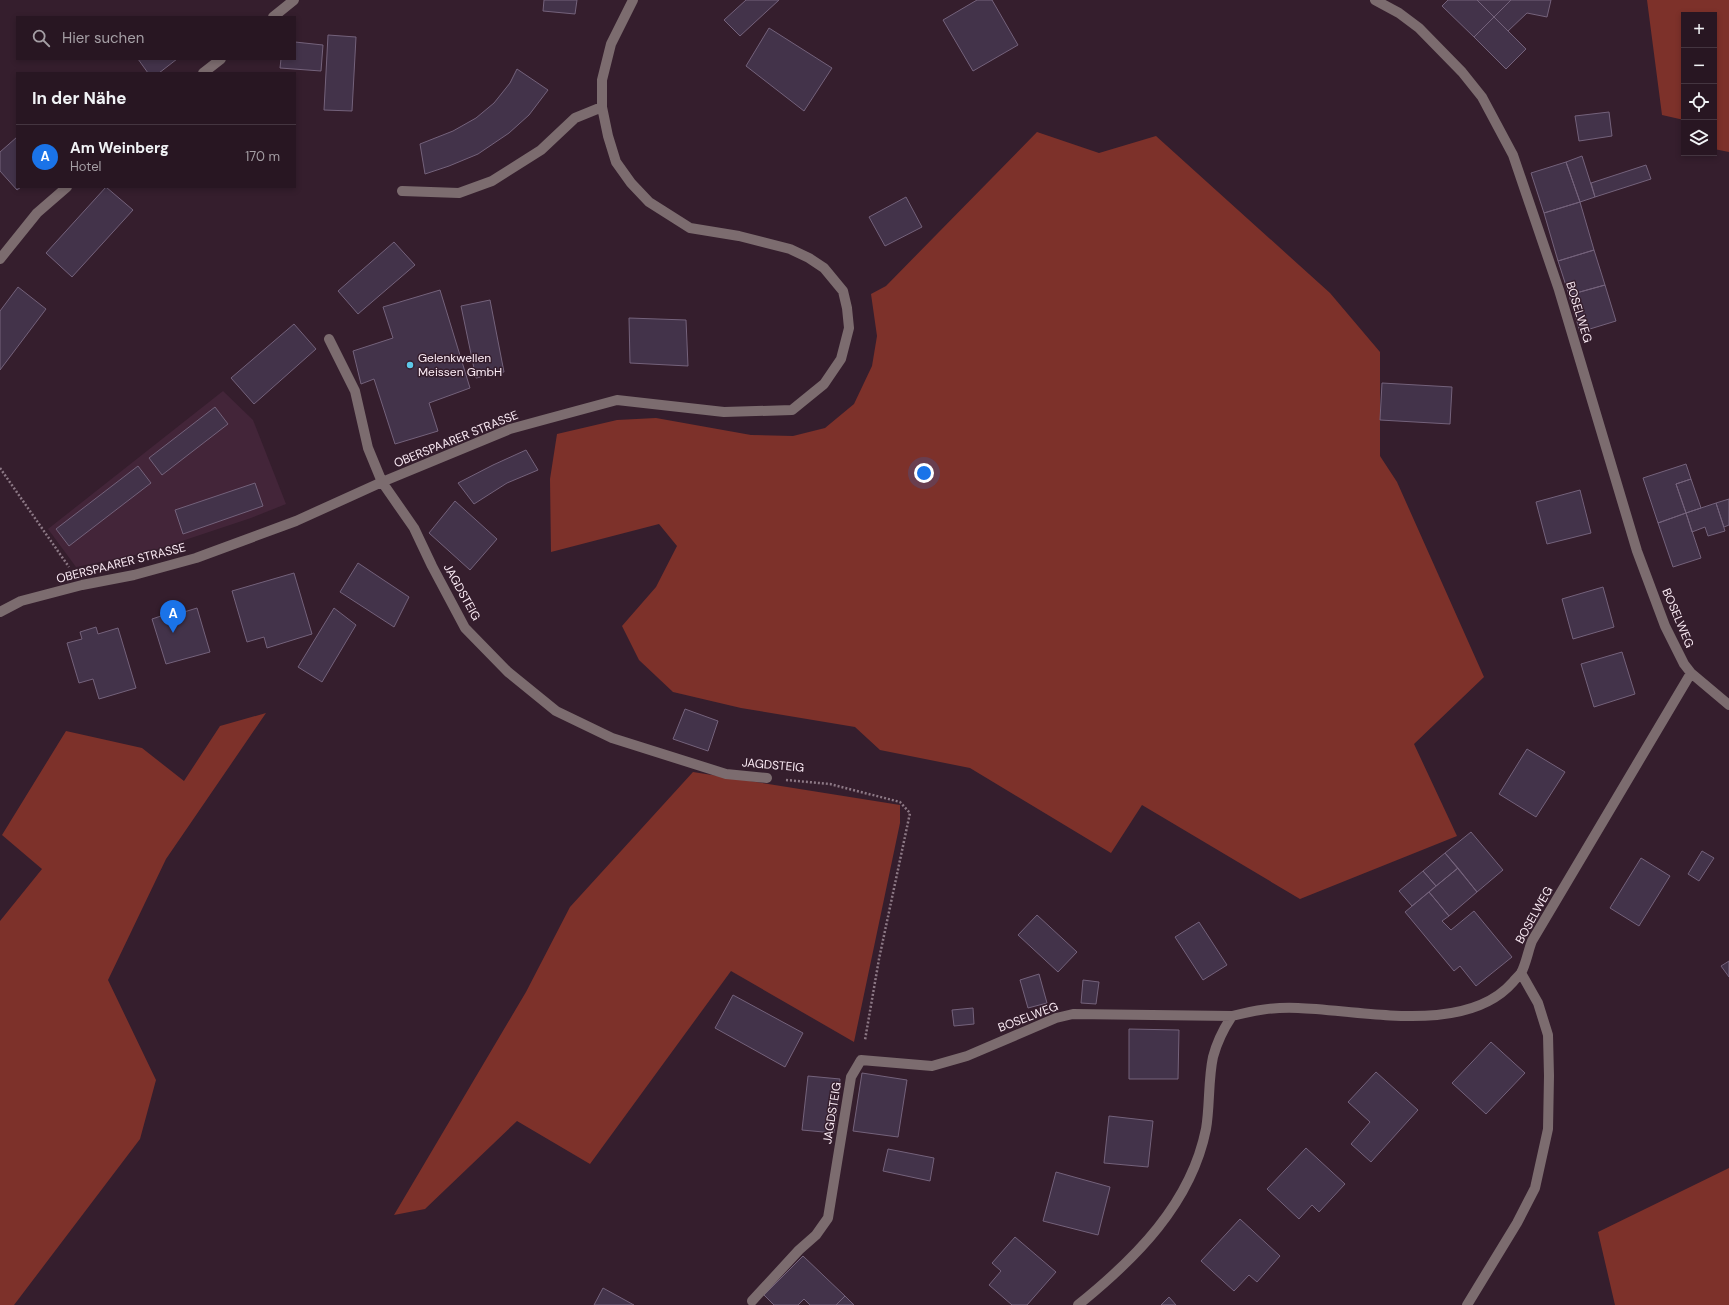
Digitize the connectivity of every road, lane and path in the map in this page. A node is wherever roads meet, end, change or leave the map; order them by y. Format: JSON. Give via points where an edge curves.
{"nodes":[{"id":1,"x":294,"y":0,"type":"edge"},
{"id":2,"x":632,"y":0,"type":"edge"},
{"id":3,"x":1375,"y":0,"type":"edge"},
{"id":4,"x":274,"y":16,"type":"edge"},
{"id":5,"x":219,"y":60,"type":"edge"},
{"id":6,"x":204,"y":72,"type":"edge"},
{"id":7,"x":602,"y":107,"type":"junction"},
{"id":8,"x":66,"y":188,"type":"edge"},
{"id":9,"x":402,"y":191,"type":"dead end"},
{"id":10,"x":0,"y":259,"type":"edge"},
{"id":11,"x":329,"y":339,"type":"dead end"},
{"id":12,"x":0,"y":468,"type":"edge"},
{"id":13,"x":382,"y":482,"type":"junction"},
{"id":14,"x":82,"y":585,"type":"junction"},
{"id":15,"x":0,"y":612,"type":"edge"},
{"id":16,"x":1691,"y":673,"type":"junction"},
{"id":17,"x":1729,"y":705,"type":"edge"},
{"id":18,"x":767,"y":778,"type":"joint"},
{"id":19,"x":1521,"y":973,"type":"junction"},
{"id":20,"x":1232,"y":1016,"type":"junction"},
{"id":21,"x":861,"y":1060,"type":"junction"},
{"id":22,"x":752,"y":1301,"type":"dead end"},
{"id":23,"x":1078,"y":1305,"type":"edge"},
{"id":24,"x":1466,"y":1305,"type":"edge"}],
"edges":[{"from":1,"to":4,"type":"street"},
{"from":2,"to":7,"type":"street","name":"OBERSPAARER STRASSE","via":[[611,44],[602,80]]},
{"from":3,"to":16,"type":"street","name":"BOSELWEG","via":[[1419,28],[1462,72],[1482,97],[1513,155],[1559,290],[1637,551],[1666,626]]},
{"from":5,"to":6,"type":"street"},
{"from":7,"to":9,"type":"street","via":[[575,118],[541,150],[492,181],[459,193]]},
{"from":7,"to":13,"type":"street","name":"OBERSPAARER STRASSE","via":[[616,162],[649,202],[690,228],[739,236],[790,249],[824,268],[843,291],[847,308],[849,328],[840,359],[824,384],[792,410],[724,412],[617,400],[510,429]]},
{"from":8,"to":10,"type":"street","via":[[37,213]]},
{"from":11,"to":13,"type":"street","name":"JAGDSTEIG","via":[[355,391],[368,448]]},
{"from":12,"to":14,"type":"path"},
{"from":13,"to":14,"type":"street","name":"OBERSPAARER STRASSE","via":[[296,521],[196,558],[134,575]]},
{"from":13,"to":18,"type":"street","name":"JAGDSTEIG","via":[[414,528],[465,628],[508,672],[556,711],[612,738],[666,756],[726,774]]},
{"from":14,"to":15,"type":"street","name":"OBERSPAARER STRASSE","via":[[21,601]]},
{"from":16,"to":17,"type":"street","name":"BOSELWEG"},
{"from":16,"to":19,"type":"street","name":"BOSELWEG","via":[[1532,941]]},
{"from":18,"to":21,"type":"path","name":"JAGDSTEIG","via":[[837,786],[900,802],[910,813]]},
{"from":19,"to":20,"type":"street","name":"BOSELWEG","via":[[1506,990],[1488,1003],[1464,1012],[1398,1016],[1299,1008],[1261,1009]]},
{"from":19,"to":24,"type":"street","via":[[1538,1003],[1548,1035],[1548,1129],[1535,1188],[1517,1223]]},
{"from":20,"to":21,"type":"street","name":"BOSELWEG","via":[[1073,1014],[1056,1018],[967,1056],[932,1066]]},
{"from":20,"to":23,"type":"street","via":[[1224,1028],[1213,1057],[1206,1130],[1179,1199],[1157,1231],[1109,1280]]},
{"from":21,"to":22,"type":"street","name":"JAGDSTEIG","via":[[851,1078],[828,1218],[816,1235]]}]}
